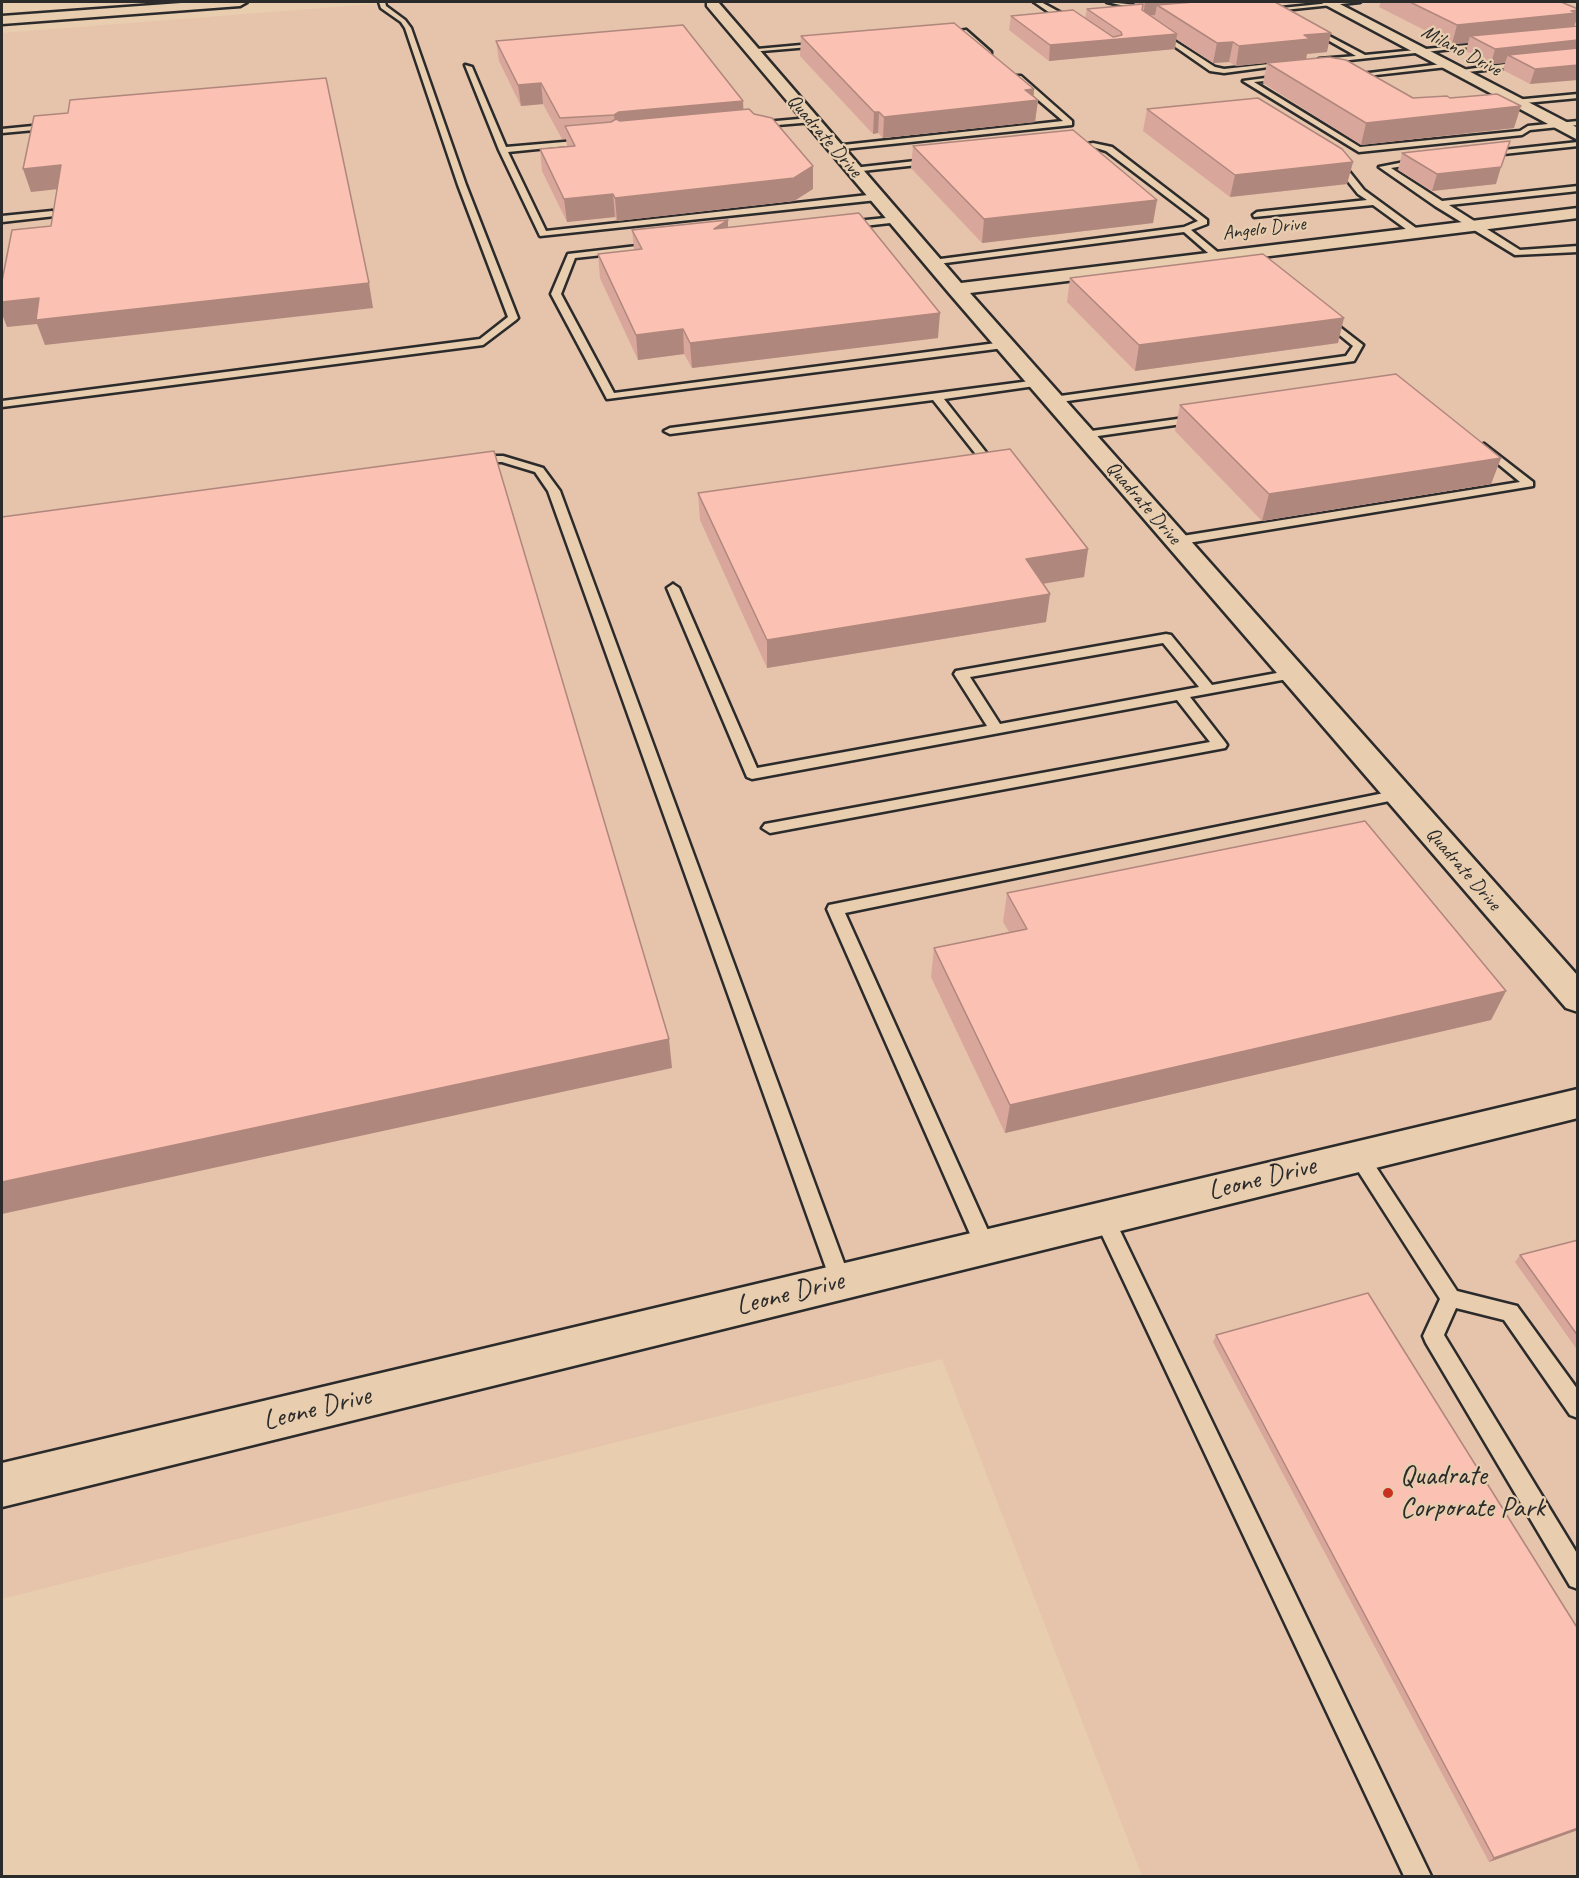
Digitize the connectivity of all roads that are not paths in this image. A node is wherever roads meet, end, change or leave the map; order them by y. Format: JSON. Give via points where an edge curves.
{"nodes":[{"id":1,"x":240,"y":2,"type":"edge"},
{"id":2,"x":382,"y":2,"type":"edge"},
{"id":3,"x":711,"y":2,"type":"edge"},
{"id":4,"x":1037,"y":2,"type":"edge"},
{"id":5,"x":1110,"y":2,"type":"edge"},
{"id":6,"x":1195,"y":2,"type":"edge"},
{"id":7,"x":1328,"y":2,"type":"edge"},
{"id":8,"x":1357,"y":2,"type":"edge"},
{"id":9,"x":1276,"y":9,"type":"junction"},
{"id":10,"x":1254,"y":10,"type":"edge"},
{"id":11,"x":1286,"y":14,"type":"edge"},
{"id":12,"x":2,"y":20,"type":"edge"},
{"id":13,"x":1144,"y":23,"type":"edge"},
{"id":14,"x":1306,"y":25,"type":"edge"},
{"id":15,"x":1082,"y":27,"type":"edge"},
{"id":16,"x":929,"y":34,"type":"edge"},
{"id":17,"x":833,"y":43,"type":"edge"},
{"id":18,"x":1499,"y":43,"type":"edge"},
{"id":19,"x":750,"y":50,"type":"junction"},
{"id":20,"x":1422,"y":52,"type":"junction"},
{"id":21,"x":1364,"y":57,"type":"junction"},
{"id":22,"x":999,"y":62,"type":"edge"},
{"id":23,"x":1317,"y":62,"type":"edge"},
{"id":24,"x":1537,"y":62,"type":"edge"},
{"id":25,"x":1294,"y":64,"type":"edge"},
{"id":26,"x":468,"y":67,"type":"dead end"},
{"id":27,"x":1453,"y":68,"type":"junction"},
{"id":28,"x":1008,"y":69,"type":"edge"},
{"id":29,"x":1291,"y":77,"type":"edge"},
{"id":30,"x":1364,"y":87,"type":"edge"},
{"id":31,"x":1578,"y":96,"type":"edge"},
{"id":32,"x":1516,"y":102,"type":"junction"},
{"id":33,"x":1494,"y":104,"type":"edge"},
{"id":34,"x":810,"y":120,"type":"junction"},
{"id":35,"x":1578,"y":123,"type":"edge"},
{"id":36,"x":1558,"y":124,"type":"junction"},
{"id":37,"x":63,"y":125,"type":"edge"},
{"id":38,"x":739,"y":127,"type":"edge"},
{"id":39,"x":2,"y":131,"type":"edge"},
{"id":40,"x":1578,"y":135,"type":"edge"},
{"id":41,"x":601,"y":140,"type":"edge"},
{"id":42,"x":1578,"y":144,"type":"edge"},
{"id":43,"x":834,"y":147,"type":"junction"},
{"id":44,"x":1059,"y":149,"type":"edge"},
{"id":45,"x":503,"y":150,"type":"junction"},
{"id":46,"x":1321,"y":155,"type":"edge"},
{"id":47,"x":1477,"y":155,"type":"edge"},
{"id":48,"x":945,"y":160,"type":"edge"},
{"id":49,"x":1431,"y":160,"type":"edge"},
{"id":50,"x":853,"y":170,"type":"junction"},
{"id":51,"x":1578,"y":188,"type":"edge"},
{"id":52,"x":877,"y":197,"type":"junction"},
{"id":53,"x":1374,"y":202,"type":"junction"},
{"id":54,"x":1438,"y":204,"type":"junction"},
{"id":55,"x":1578,"y":213,"type":"edge"},
{"id":56,"x":52,"y":214,"type":"edge"},
{"id":57,"x":1257,"y":215,"type":"dead end"},
{"id":58,"x":2,"y":219,"type":"edge"},
{"id":59,"x":896,"y":220,"type":"junction"},
{"id":60,"x":838,"y":226,"type":"edge"},
{"id":61,"x":1473,"y":226,"type":"junction"},
{"id":62,"x":1186,"y":229,"type":"junction"},
{"id":63,"x":1417,"y":233,"type":"junction"},
{"id":64,"x":664,"y":246,"type":"edge"},
{"id":65,"x":1578,"y":249,"type":"edge"},
{"id":66,"x":1218,"y":257,"type":"junction"},
{"id":67,"x":933,"y":263,"type":"junction"},
{"id":68,"x":956,"y":289,"type":"junction"},
{"id":69,"x":1315,"y":310,"type":"edge"},
{"id":70,"x":1004,"y":345,"type":"junction"},
{"id":71,"x":1045,"y":391,"type":"junction"},
{"id":72,"x":936,"y":396,"type":"junction"},
{"id":73,"x":2,"y":404,"type":"edge"},
{"id":74,"x":1214,"y":417,"type":"edge"},
{"id":75,"x":670,"y":430,"type":"dead end"},
{"id":76,"x":1084,"y":435,"type":"junction"},
{"id":77,"x":1476,"y":440,"type":"edge"},
{"id":78,"x":462,"y":459,"type":"edge"},
{"id":79,"x":990,"y":465,"type":"edge"},
{"id":80,"x":1176,"y":541,"type":"junction"},
{"id":81,"x":673,"y":588,"type":"dead end"},
{"id":82,"x":1293,"y":674,"type":"junction"},
{"id":83,"x":1209,"y":690,"type":"junction"},
{"id":84,"x":1181,"y":695,"type":"junction"},
{"id":85,"x":996,"y":729,"type":"junction"},
{"id":86,"x":1399,"y":795,"type":"junction"},
{"id":87,"x":770,"y":828,"type":"dead end"},
{"id":88,"x":1578,"y":999,"type":"edge"},
{"id":89,"x":1578,"y":1103,"type":"edge"},
{"id":90,"x":1358,"y":1155,"type":"junction"},
{"id":91,"x":1104,"y":1218,"type":"junction"},
{"id":92,"x":985,"y":1246,"type":"junction"},
{"id":93,"x":841,"y":1282,"type":"junction"},
{"id":94,"x":1452,"y":1298,"type":"junction"},
{"id":95,"x":1578,"y":1408,"type":"edge"},
{"id":96,"x":2,"y":1485,"type":"edge"},
{"id":97,"x":1578,"y":1578,"type":"edge"},
{"id":98,"x":1418,"y":1876,"type":"edge"}],
"edges":[{"from":1,"to":12,"type":"street"},
{"from":2,"to":73,"type":"lane","via":[[408,28],[513,318],[483,342]]},
{"from":3,"to":19,"type":"street","name":"Quadrate Drive"},
{"from":4,"to":15,"type":"lane"},
{"from":5,"to":6,"type":"lane","via":[[1138,7]]},
{"from":7,"to":8,"type":"lane"},
{"from":7,"to":9,"type":"lane"},
{"from":7,"to":20,"type":"street","name":"Milano Drive"},
{"from":9,"to":10,"type":"lane"},
{"from":9,"to":11,"type":"lane"},
{"from":13,"to":25,"type":"lane","via":[[1213,69]]},
{"from":14,"to":21,"type":"lane"},
{"from":16,"to":22,"type":"lane","via":[[964,31]]},
{"from":17,"to":19,"type":"lane"},
{"from":18,"to":20,"type":"lane"},
{"from":19,"to":34,"type":"street","name":"Quadrate Drive"},
{"from":20,"to":21,"type":"lane"},
{"from":20,"to":27,"type":"street","name":"Milano Drive"},
{"from":21,"to":23,"type":"lane"},
{"from":24,"to":27,"type":"lane"},
{"from":26,"to":45,"type":"lane"},
{"from":27,"to":30,"type":"lane","via":[[1342,76]]},
{"from":27,"to":32,"type":"street","name":"Milano Drive"},
{"from":28,"to":43,"type":"lane","via":[[1069,123]]},
{"from":29,"to":36,"type":"lane","via":[[1247,81],[1359,150],[1522,133],[1528,128]]},
{"from":31,"to":32,"type":"lane"},
{"from":32,"to":33,"type":"lane"},
{"from":32,"to":36,"type":"street","name":"Milano Drive"},
{"from":34,"to":38,"type":"lane"},
{"from":34,"to":43,"type":"street","name":"Quadrate Drive"},
{"from":35,"to":36,"type":"lane"},
{"from":36,"to":40,"type":"street","name":"Milano Drive"},
{"from":37,"to":39,"type":"lane"},
{"from":41,"to":45,"type":"lane"},
{"from":42,"to":47,"type":"lane"},
{"from":43,"to":50,"type":"street","name":"Quadrate Drive"},
{"from":44,"to":62,"type":"lane","via":[[1093,145],[1109,149],[1204,222]]},
{"from":45,"to":52,"type":"lane","via":[[543,234]]},
{"from":46,"to":53,"type":"lane","via":[[1341,167]]},
{"from":48,"to":50,"type":"lane"},
{"from":49,"to":54,"type":"lane","via":[[1383,167]]},
{"from":50,"to":52,"type":"street","name":"Quadrate Drive"},
{"from":51,"to":54,"type":"lane"},
{"from":52,"to":59,"type":"street","name":"Quadrate Drive"},
{"from":53,"to":57,"type":"lane"},
{"from":53,"to":63,"type":"lane"},
{"from":54,"to":61,"type":"lane"},
{"from":55,"to":61,"type":"street","name":"Angelo Drive"},
{"from":56,"to":58,"type":"lane"},
{"from":59,"to":60,"type":"lane"},
{"from":59,"to":67,"type":"street","name":"Quadrate Drive"},
{"from":61,"to":63,"type":"street","name":"Angelo Drive"},
{"from":61,"to":65,"type":"lane","via":[[1518,253]]},
{"from":62,"to":66,"type":"lane"},
{"from":62,"to":67,"type":"lane"},
{"from":63,"to":66,"type":"street","name":"Angelo Drive","via":[[1250,257]]},
{"from":64,"to":70,"type":"lane","via":[[571,256],[556,294],[611,398]]},
{"from":66,"to":68,"type":"street","name":"Angelo Drive"},
{"from":67,"to":68,"type":"street","name":"Quadrate Drive"},
{"from":68,"to":70,"type":"street","name":"Quadrate Drive"},
{"from":69,"to":71,"type":"lane","via":[[1359,345],[1350,359]]},
{"from":70,"to":71,"type":"street","name":"Quadrate Drive"},
{"from":71,"to":72,"type":"lane"},
{"from":71,"to":76,"type":"street","name":"Quadrate Drive"},
{"from":72,"to":75,"type":"lane"},
{"from":72,"to":79,"type":"lane"},
{"from":74,"to":76,"type":"lane"},
{"from":76,"to":80,"type":"street","name":"Quadrate Drive"},
{"from":77,"to":80,"type":"lane","via":[[1529,484]]},
{"from":78,"to":93,"type":"lane","via":[[503,459],[539,470],[555,490]]},
{"from":80,"to":82,"type":"street","name":"Quadrate Drive"},
{"from":81,"to":85,"type":"lane","via":[[752,774]]},
{"from":82,"to":83,"type":"lane"},
{"from":82,"to":86,"type":"street","name":"Quadrate Drive"},
{"from":83,"to":84,"type":"lane"},
{"from":83,"to":85,"type":"lane","via":[[1166,638],[960,674]]},
{"from":84,"to":85,"type":"lane"},
{"from":84,"to":87,"type":"lane","via":[[1220,745]]},
{"from":86,"to":88,"type":"street","name":"Quadrate Drive"},
{"from":86,"to":92,"type":"lane","via":[[835,909]]},
{"from":89,"to":90,"type":"street","name":"Leone Drive"},
{"from":90,"to":91,"type":"street","name":"Leone Drive"},
{"from":90,"to":94,"type":"lane"},
{"from":91,"to":92,"type":"street","name":"Leone Drive"},
{"from":91,"to":98,"type":"lane"},
{"from":92,"to":93,"type":"street","name":"Leone Drive"},
{"from":93,"to":96,"type":"street","name":"Leone Drive"},
{"from":94,"to":95,"type":"lane","via":[[1510,1311]]},
{"from":94,"to":97,"type":"lane","via":[[1433,1336]]}]}
